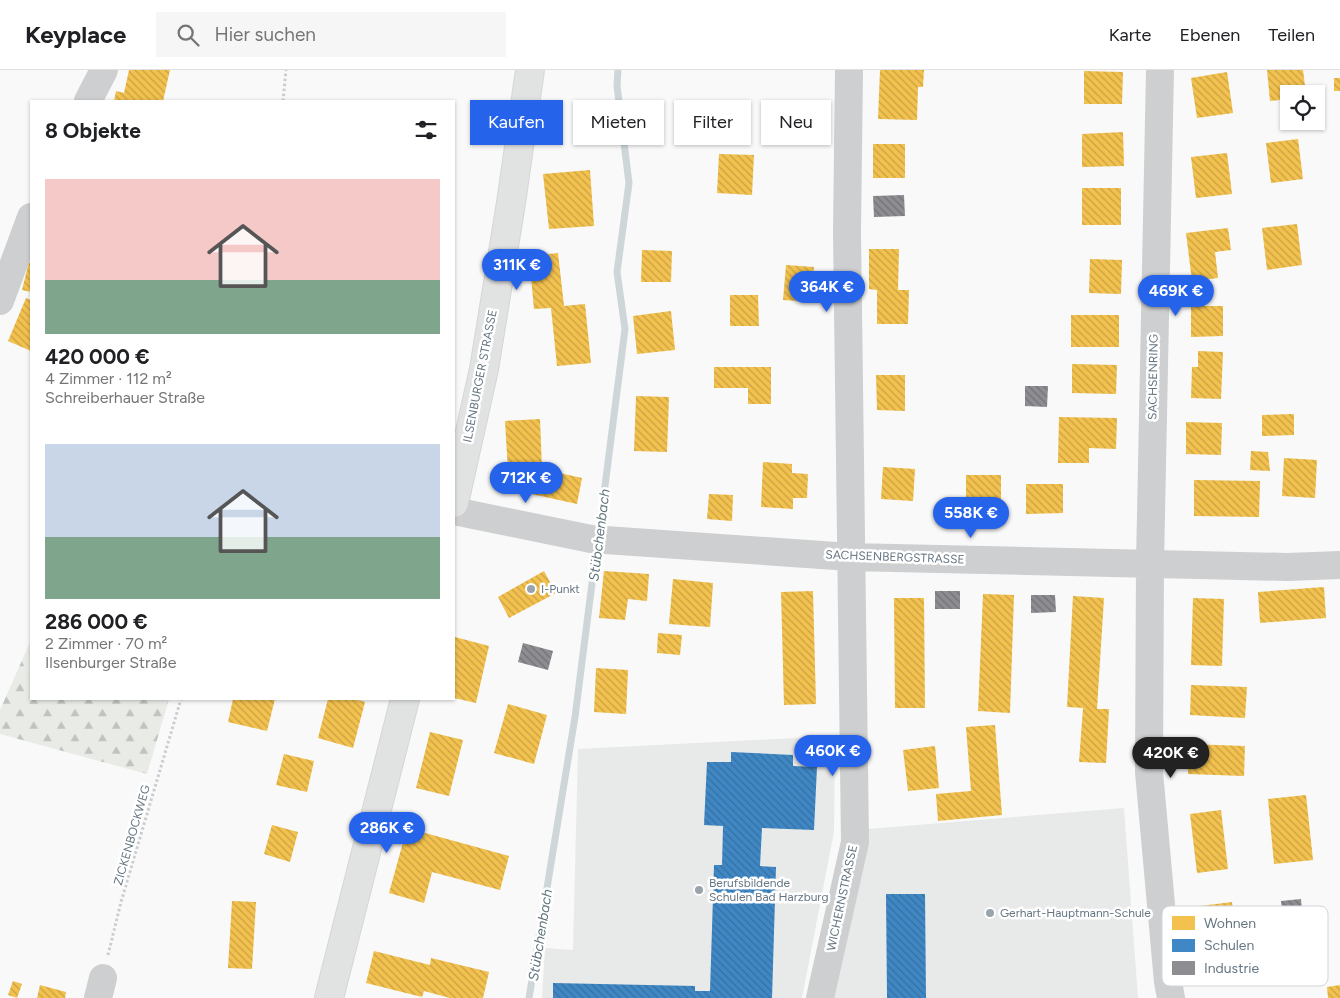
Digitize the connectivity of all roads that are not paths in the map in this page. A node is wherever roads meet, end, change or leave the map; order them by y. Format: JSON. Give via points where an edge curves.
{"nodes":[{"id":1,"x":104,"y":70,"type":"edge"},
{"id":2,"x":530,"y":70,"type":"edge"},
{"id":3,"x":849,"y":70,"type":"edge"},
{"id":4,"x":1160,"y":70,"type":"edge"},
{"id":5,"x":89,"y":100,"type":"edge"},
{"id":6,"x":30,"y":220,"type":"edge"},
{"id":7,"x":0,"y":301,"type":"edge"},
{"id":8,"x":455,"y":499,"type":"edge"},
{"id":9,"x":455,"y":511,"type":"edge"},
{"id":10,"x":850,"y":557,"type":"junction"},
{"id":11,"x":1150,"y":564,"type":"junction"},
{"id":12,"x":1340,"y":565,"type":"edge"},
{"id":13,"x":404,"y":700,"type":"edge"},
{"id":14,"x":1162,"y":916,"type":"edge"},
{"id":15,"x":329,"y":998,"type":"edge"},
{"id":16,"x":820,"y":998,"type":"edge"}],
"edges":[{"from":1,"to":5,"type":"street"},
{"from":2,"to":8,"type":"main road","name":"ILSENBURGER STRASSE","via":[[484,369]]},
{"from":3,"to":10,"type":"street"},
{"from":4,"to":11,"type":"street","name":"SACHSENRING"},
{"from":6,"to":7,"type":"street"},
{"from":9,"to":10,"type":"street","name":"SACHSENBERGSTRASSE","via":[[597,539]]},
{"from":10,"to":11,"type":"street","name":"SACHSENBERGSTRASSE"},
{"from":10,"to":16,"type":"street","name":"WICHERNSTRASSE","via":[[855,842]]},
{"from":11,"to":12,"type":"street","name":"SACHSENBERGSTRASSE"},
{"from":11,"to":14,"type":"street","name":"SACHSENRING","via":[[1149,772]]},
{"from":13,"to":15,"type":"main road"}]}
